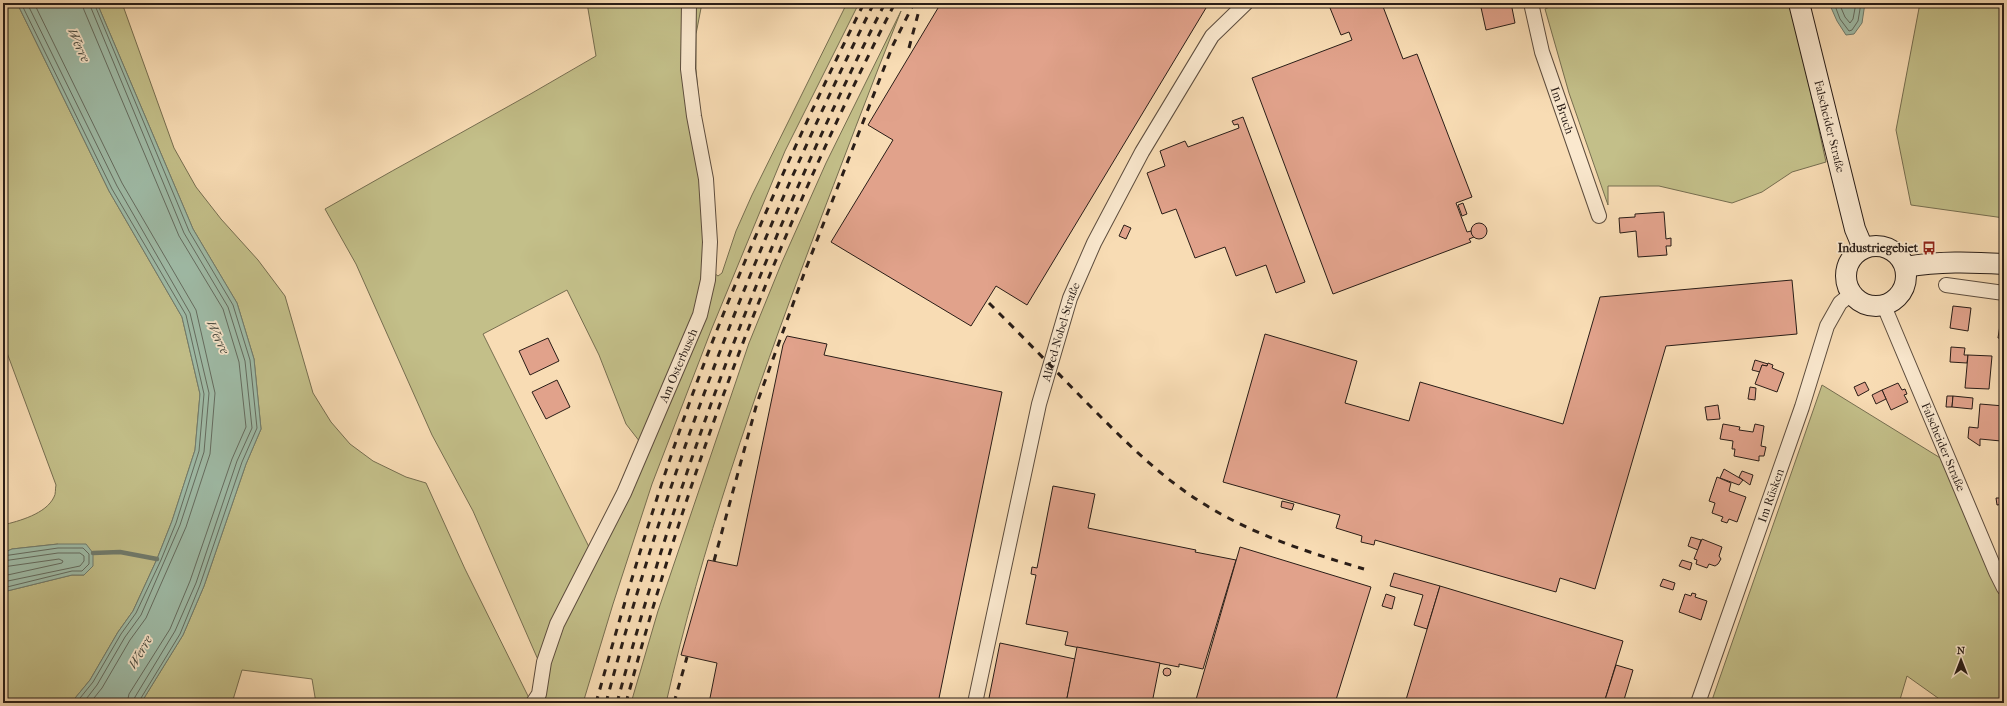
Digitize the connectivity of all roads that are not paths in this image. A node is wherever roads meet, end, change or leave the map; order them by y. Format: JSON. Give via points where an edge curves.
{"nodes":[{"id":1,"x":689,"y":3,"type":"edge"},
{"id":2,"x":1246,"y":3,"type":"edge"},
{"id":3,"x":1531,"y":3,"type":"edge"},
{"id":4,"x":1800,"y":3,"type":"edge"},
{"id":5,"x":1599,"y":216,"type":"dead end"},
{"id":6,"x":1863,"y":248,"type":"junction"},
{"id":7,"x":2004,"y":264,"type":"edge"},
{"id":8,"x":1906,"y":267,"type":"junction"},
{"id":9,"x":1946,"y":285,"type":"dead end"},
{"id":10,"x":2004,"y":293,"type":"edge"},
{"id":11,"x":1851,"y":294,"type":"junction"},
{"id":12,"x":1884,"y":306,"type":"junction"},
{"id":13,"x":2004,"y":588,"type":"edge"},
{"id":14,"x":533,"y":703,"type":"edge"},
{"id":15,"x":975,"y":703,"type":"edge"},
{"id":16,"x":1698,"y":703,"type":"edge"}],
"edges":[{"from":1,"to":14,"type":"street","name":"Am Osterbusch","via":[[688,69],[706,179],[710,242],[708,280],[700,315],[624,493],[557,624],[544,662],[539,694]]},
{"from":2,"to":15,"type":"street","name":"Alfred-Nobel-Straße","via":[[1212,36],[1142,152],[1094,243],[1070,298],[1039,404]]},
{"from":3,"to":5,"type":"street","name":"Im Bruch","via":[[1542,52]]},
{"from":4,"to":6,"type":"street","name":"Falscheider Straße","via":[[1855,229]]},
{"from":6,"to":8,"type":"street","via":[[1881,246],[1889,249],[1897,254]]},
{"from":6,"to":11,"type":"street","via":[[1855,254],[1846,270],[1845,279]]},
{"from":7,"to":8,"type":"street","via":[[1964,261]]},
{"from":8,"to":12,"type":"street","via":[[1905,288],[1900,296]]},
{"from":9,"to":10,"type":"street"},
{"from":11,"to":12,"type":"street","via":[[1867,306]]},
{"from":11,"to":16,"type":"street","name":"Im Rüsken","via":[[1840,302],[1827,326],[1802,406]]},
{"from":12,"to":13,"type":"street","name":"Falscheider Straße"}]}
